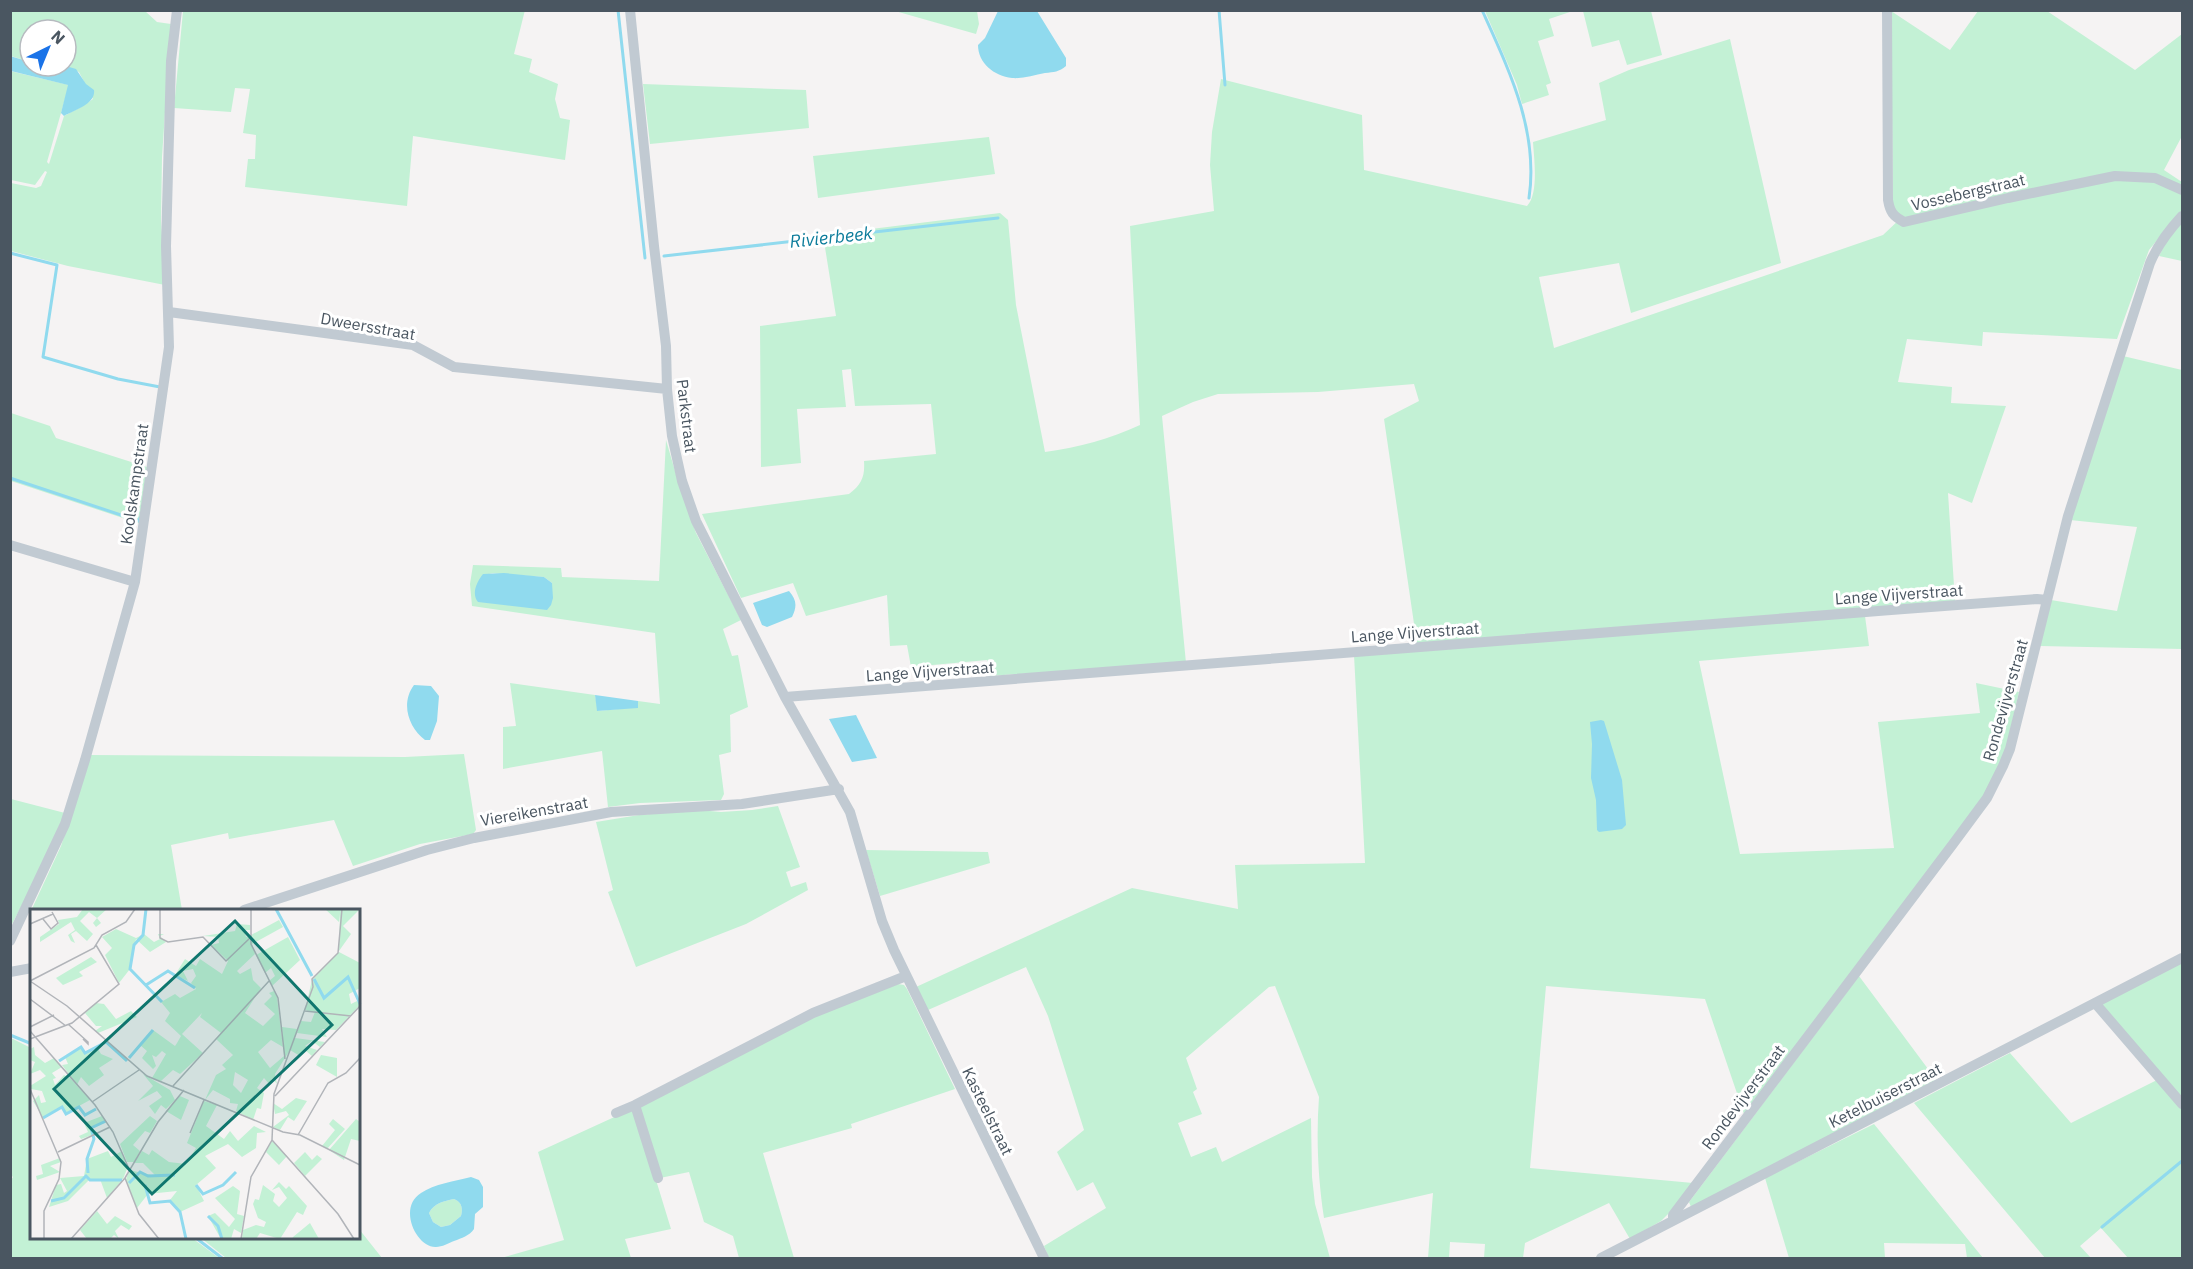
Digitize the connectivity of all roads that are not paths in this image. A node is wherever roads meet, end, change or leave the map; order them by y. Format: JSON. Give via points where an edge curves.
{"nodes":[{"id":1,"x":177,"y":10,"type":"edge"},
{"id":2,"x":630,"y":10,"type":"edge"},
{"id":3,"x":1887,"y":10,"type":"edge"},
{"id":4,"x":2182,"y":190,"type":"edge"},
{"id":5,"x":2182,"y":216,"type":"edge"},
{"id":6,"x":169,"y":312,"type":"junction"},
{"id":7,"x":667,"y":389,"type":"junction"},
{"id":8,"x":10,"y":545,"type":"edge"},
{"id":9,"x":135,"y":582,"type":"junction"},
{"id":10,"x":2047,"y":600,"type":"junction"},
{"id":11,"x":785,"y":697,"type":"junction"},
{"id":12,"x":839,"y":789,"type":"junction"},
{"id":13,"x":247,"y":909,"type":"edge"},
{"id":14,"x":10,"y":941,"type":"edge"},
{"id":15,"x":2182,"y":958,"type":"edge"},
{"id":16,"x":30,"y":968,"type":"edge"},
{"id":17,"x":10,"y":972,"type":"edge"},
{"id":18,"x":906,"y":976,"type":"junction"},
{"id":19,"x":2095,"y":1003,"type":"junction"},
{"id":20,"x":2182,"y":1104,"type":"edge"},
{"id":21,"x":635,"y":1105,"type":"junction"},
{"id":22,"x":616,"y":1113,"type":"dead end"},
{"id":23,"x":658,"y":1178,"type":"dead end"},
{"id":24,"x":1674,"y":1219,"type":"junction"},
{"id":25,"x":1044,"y":1258,"type":"edge"},
{"id":26,"x":1601,"y":1258,"type":"edge"}],
"edges":[{"from":1,"to":6,"type":"street","name":"Koolskampstraat","via":[[171,61],[166,246]]},
{"from":2,"to":7,"type":"street","name":"Parkstraat","via":[[666,346]]},
{"from":3,"to":4,"type":"street","name":"Vossebergstraat","via":[[1888,200],[1894,217],[1904,222],[2115,176],[2155,178]]},
{"from":5,"to":10,"type":"street","name":"Rondevijverstraat","via":[[2156,248],[2150,263],[2068,516]]},
{"from":6,"to":7,"type":"street","name":"Dweersstraat","via":[[413,345],[454,367]]},
{"from":6,"to":9,"type":"street","name":"Koolskampstraat","via":[[169,347]]},
{"from":7,"to":11,"type":"street","name":"Parkstraat","via":[[672,436],[696,521]]},
{"from":8,"to":9,"type":"street"},
{"from":9,"to":14,"type":"street","name":"Koolskampstraat","via":[[65,824]]},
{"from":10,"to":11,"type":"street","name":"Lange Vijverstraat"},
{"from":10,"to":24,"type":"street","name":"Rondevijverstraat","via":[[2010,749],[1987,798],[1673,1215]]},
{"from":11,"to":12,"type":"street","name":"Parkstraat"},
{"from":12,"to":13,"type":"street","name":"Viereikenstraat","via":[[742,804],[611,812],[474,837]]},
{"from":12,"to":18,"type":"street","name":"Kasteelstraat","via":[[850,812],[882,921]]},
{"from":15,"to":19,"type":"street","name":"Ketelbuiserstraat"},
{"from":16,"to":17,"type":"street"},
{"from":18,"to":21,"type":"street","via":[[813,1013]]},
{"from":18,"to":25,"type":"street","name":"Kasteelstraat"},
{"from":19,"to":20,"type":"street"},
{"from":19,"to":24,"type":"street","name":"Ketelbuiserstraat"},
{"from":21,"to":22,"type":"street"},
{"from":21,"to":23,"type":"street"},
{"from":24,"to":26,"type":"street","name":"Ketelbuiserstraat"}]}
